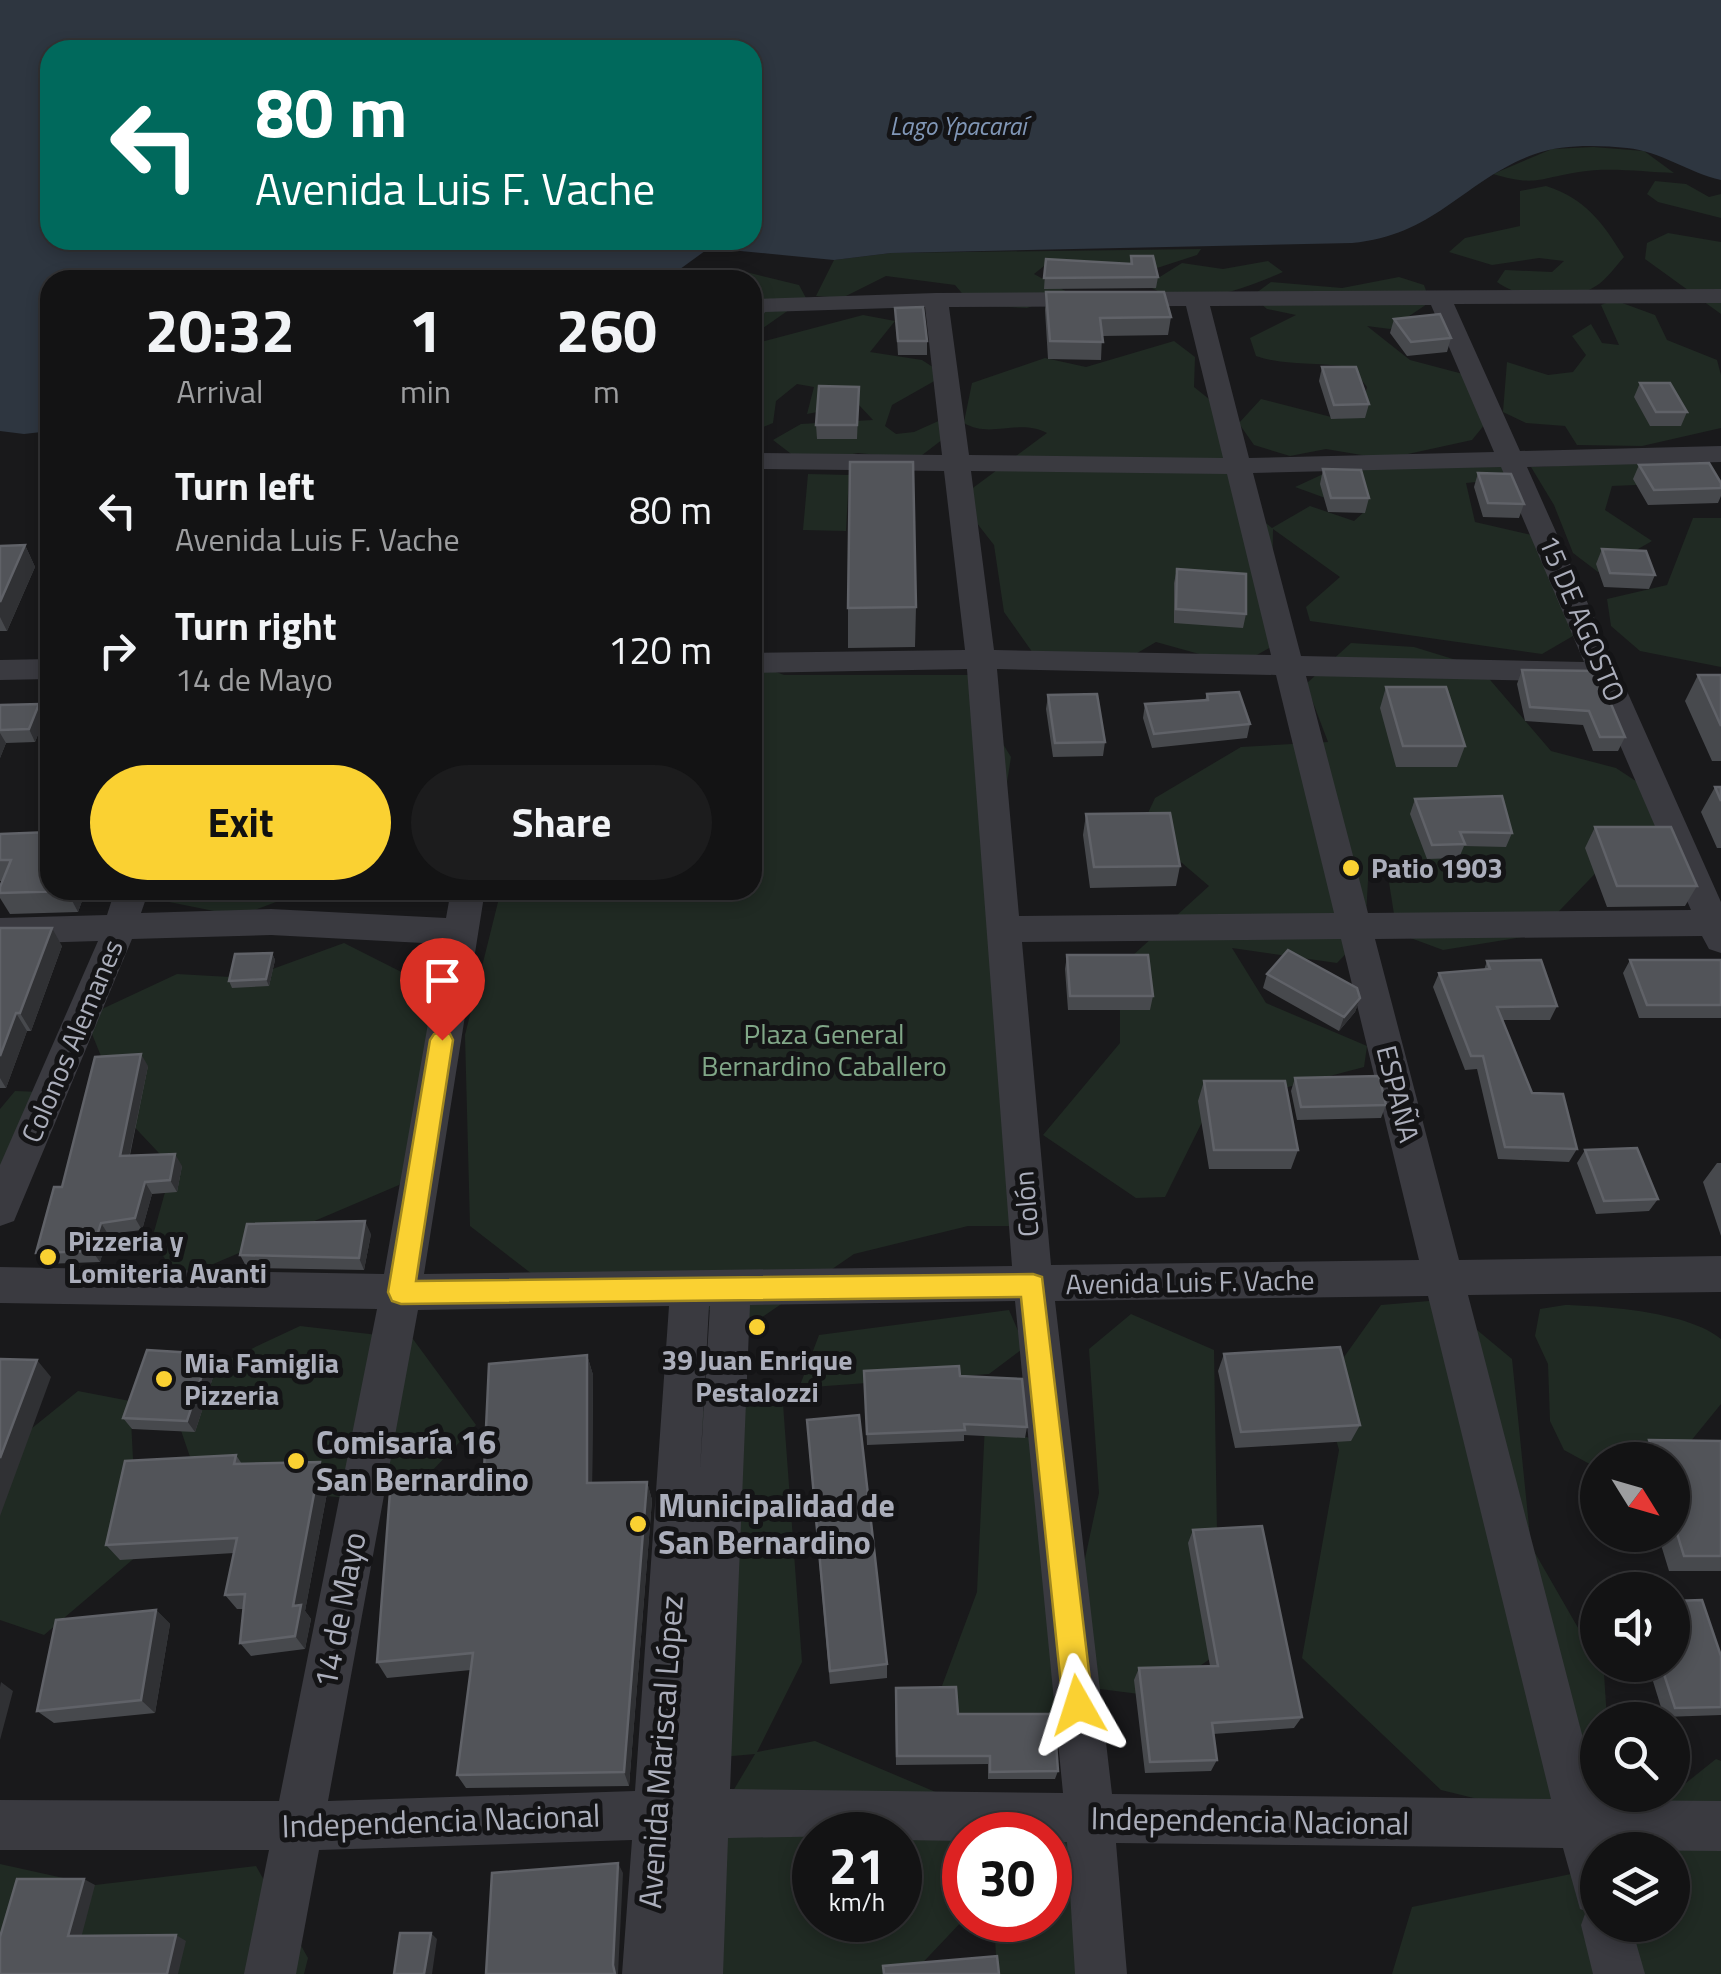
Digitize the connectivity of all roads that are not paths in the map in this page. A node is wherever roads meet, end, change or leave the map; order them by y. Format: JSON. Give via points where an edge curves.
{"nodes":[{"id":1,"x":1721,"y":296,"type":"edge"},
{"id":2,"x":1439,"y":297,"type":"junction"},
{"id":3,"x":1196,"y":298,"type":"junction"},
{"id":4,"x":936,"y":300,"type":"junction"},
{"id":5,"x":762,"y":305,"type":"edge"},
{"id":6,"x":1721,"y":454,"type":"edge"},
{"id":7,"x":1512,"y":456,"type":"junction"},
{"id":8,"x":762,"y":461,"type":"edge"},
{"id":9,"x":956,"y":465,"type":"junction"},
{"id":10,"x":1238,"y":466,"type":"junction"},
{"id":11,"x":981,"y":660,"type":"junction"},
{"id":12,"x":762,"y":663,"type":"edge"},
{"id":13,"x":40,"y":668,"type":"edge"},
{"id":14,"x":1290,"y":668,"type":"junction"},
{"id":15,"x":0,"y":670,"type":"edge"},
{"id":16,"x":1605,"y":672,"type":"junction"},
{"id":17,"x":129,"y":900,"type":"edge"},
{"id":18,"x":466,"y":900,"type":"edge"},
{"id":19,"x":1355,"y":926,"type":"junction"},
{"id":20,"x":120,"y":928,"type":"junction"},
{"id":21,"x":1003,"y":929,"type":"junction"},
{"id":22,"x":0,"y":931,"type":"edge"},
{"id":23,"x":459,"y":932,"type":"junction"},
{"id":24,"x":1717,"y":932,"type":"edge"},
{"id":25,"x":0,"y":1209,"type":"edge"},
{"id":26,"x":1721,"y":1274,"type":"edge"},
{"id":27,"x":1444,"y":1277,"type":"junction"},
{"id":28,"x":0,"y":1285,"type":"edge"},
{"id":29,"x":1033,"y":1285,"type":"junction"},
{"id":30,"x":711,"y":1290,"type":"junction"},
{"id":31,"x":401,"y":1292,"type":"junction"},
{"id":32,"x":680,"y":1814,"type":"junction"},
{"id":33,"x":1090,"y":1819,"type":"junction"},
{"id":34,"x":1580,"y":1824,"type":"junction"},
{"id":35,"x":0,"y":1825,"type":"edge"},
{"id":36,"x":298,"y":1826,"type":"junction"},
{"id":37,"x":1721,"y":1826,"type":"edge"},
{"id":38,"x":1582,"y":1832,"type":"edge"},
{"id":39,"x":1611,"y":1942,"type":"edge"},
{"id":40,"x":270,"y":1974,"type":"edge"},
{"id":41,"x":648,"y":1974,"type":"edge"},
{"id":42,"x":697,"y":1974,"type":"edge"},
{"id":43,"x":1101,"y":1974,"type":"edge"},
{"id":44,"x":1619,"y":1974,"type":"edge"}],
"edges":[{"from":1,"to":2,"type":"street"},
{"from":2,"to":3,"type":"street"},
{"from":2,"to":7,"type":"street","name":"15 DE AGOSTO"},
{"from":3,"to":4,"type":"street"},
{"from":3,"to":10,"type":"street","name":"ESPAÑA"},
{"from":4,"to":5,"type":"street"},
{"from":4,"to":9,"type":"street","name":"Colón"},
{"from":6,"to":7,"type":"street"},
{"from":7,"to":10,"type":"street"},
{"from":7,"to":16,"type":"street","name":"15 DE AGOSTO"},
{"from":8,"to":9,"type":"street"},
{"from":9,"to":10,"type":"street"},
{"from":9,"to":11,"type":"street","name":"Colón"},
{"from":10,"to":14,"type":"street","name":"ESPAÑA"},
{"from":11,"to":12,"type":"street"},
{"from":11,"to":14,"type":"street"},
{"from":11,"to":21,"type":"street","name":"Colón"},
{"from":13,"to":15,"type":"street"},
{"from":14,"to":16,"type":"street"},
{"from":14,"to":19,"type":"street","name":"ESPAÑA"},
{"from":16,"to":24,"type":"street","name":"15 DE AGOSTO"},
{"from":17,"to":20,"type":"street","name":"Colonos Alemanes"},
{"from":18,"to":23,"type":"street","name":"14 de Mayo"},
{"from":19,"to":21,"type":"street"},
{"from":19,"to":24,"type":"street"},
{"from":19,"to":27,"type":"street","name":"ESPAÑA"},
{"from":20,"to":22,"type":"street"},
{"from":20,"to":23,"type":"street","via":[[270,922]]},
{"from":20,"to":25,"type":"street","name":"Colonos Alemanes"},
{"from":21,"to":29,"type":"street","name":"Colón"},
{"from":23,"to":31,"type":"street","name":"14 de Mayo"},
{"from":26,"to":27,"type":"street","name":"Avenida Luis F. Vache"},
{"from":27,"to":29,"type":"street","name":"Avenida Luis F. Vache"},
{"from":27,"to":34,"type":"street","name":"ESPAÑA"},
{"from":28,"to":31,"type":"street","name":"Avenida Luis F. Vache"},
{"from":29,"to":30,"type":"street","name":"Avenida Luis F. Vache"},
{"from":29,"to":33,"type":"street","name":"Colón"},
{"from":30,"to":31,"type":"street","name":"Avenida Luis F. Vache"},
{"from":30,"to":32,"type":"street","name":"Avenida Mariscal López"},
{"from":31,"to":36,"type":"street","name":"14 de Mayo"},
{"from":32,"to":33,"type":"street","name":"Independencia Nacional"},
{"from":32,"to":36,"type":"street","name":"Independencia Nacional"},
{"from":32,"to":41,"type":"street","name":"Avenida Mariscal López"},
{"from":32,"to":42,"type":"street","name":"Avenida Mariscal López"},
{"from":33,"to":34,"type":"street","name":"Independencia Nacional"},
{"from":33,"to":43,"type":"street","name":"Colón"},
{"from":34,"to":37,"type":"street","name":"Independencia Nacional"},
{"from":34,"to":38,"type":"street","name":"ESPAÑA"},
{"from":35,"to":36,"type":"street","name":"Independencia Nacional"},
{"from":36,"to":40,"type":"street","name":"14 de Mayo"},
{"from":39,"to":44,"type":"street"}]}
